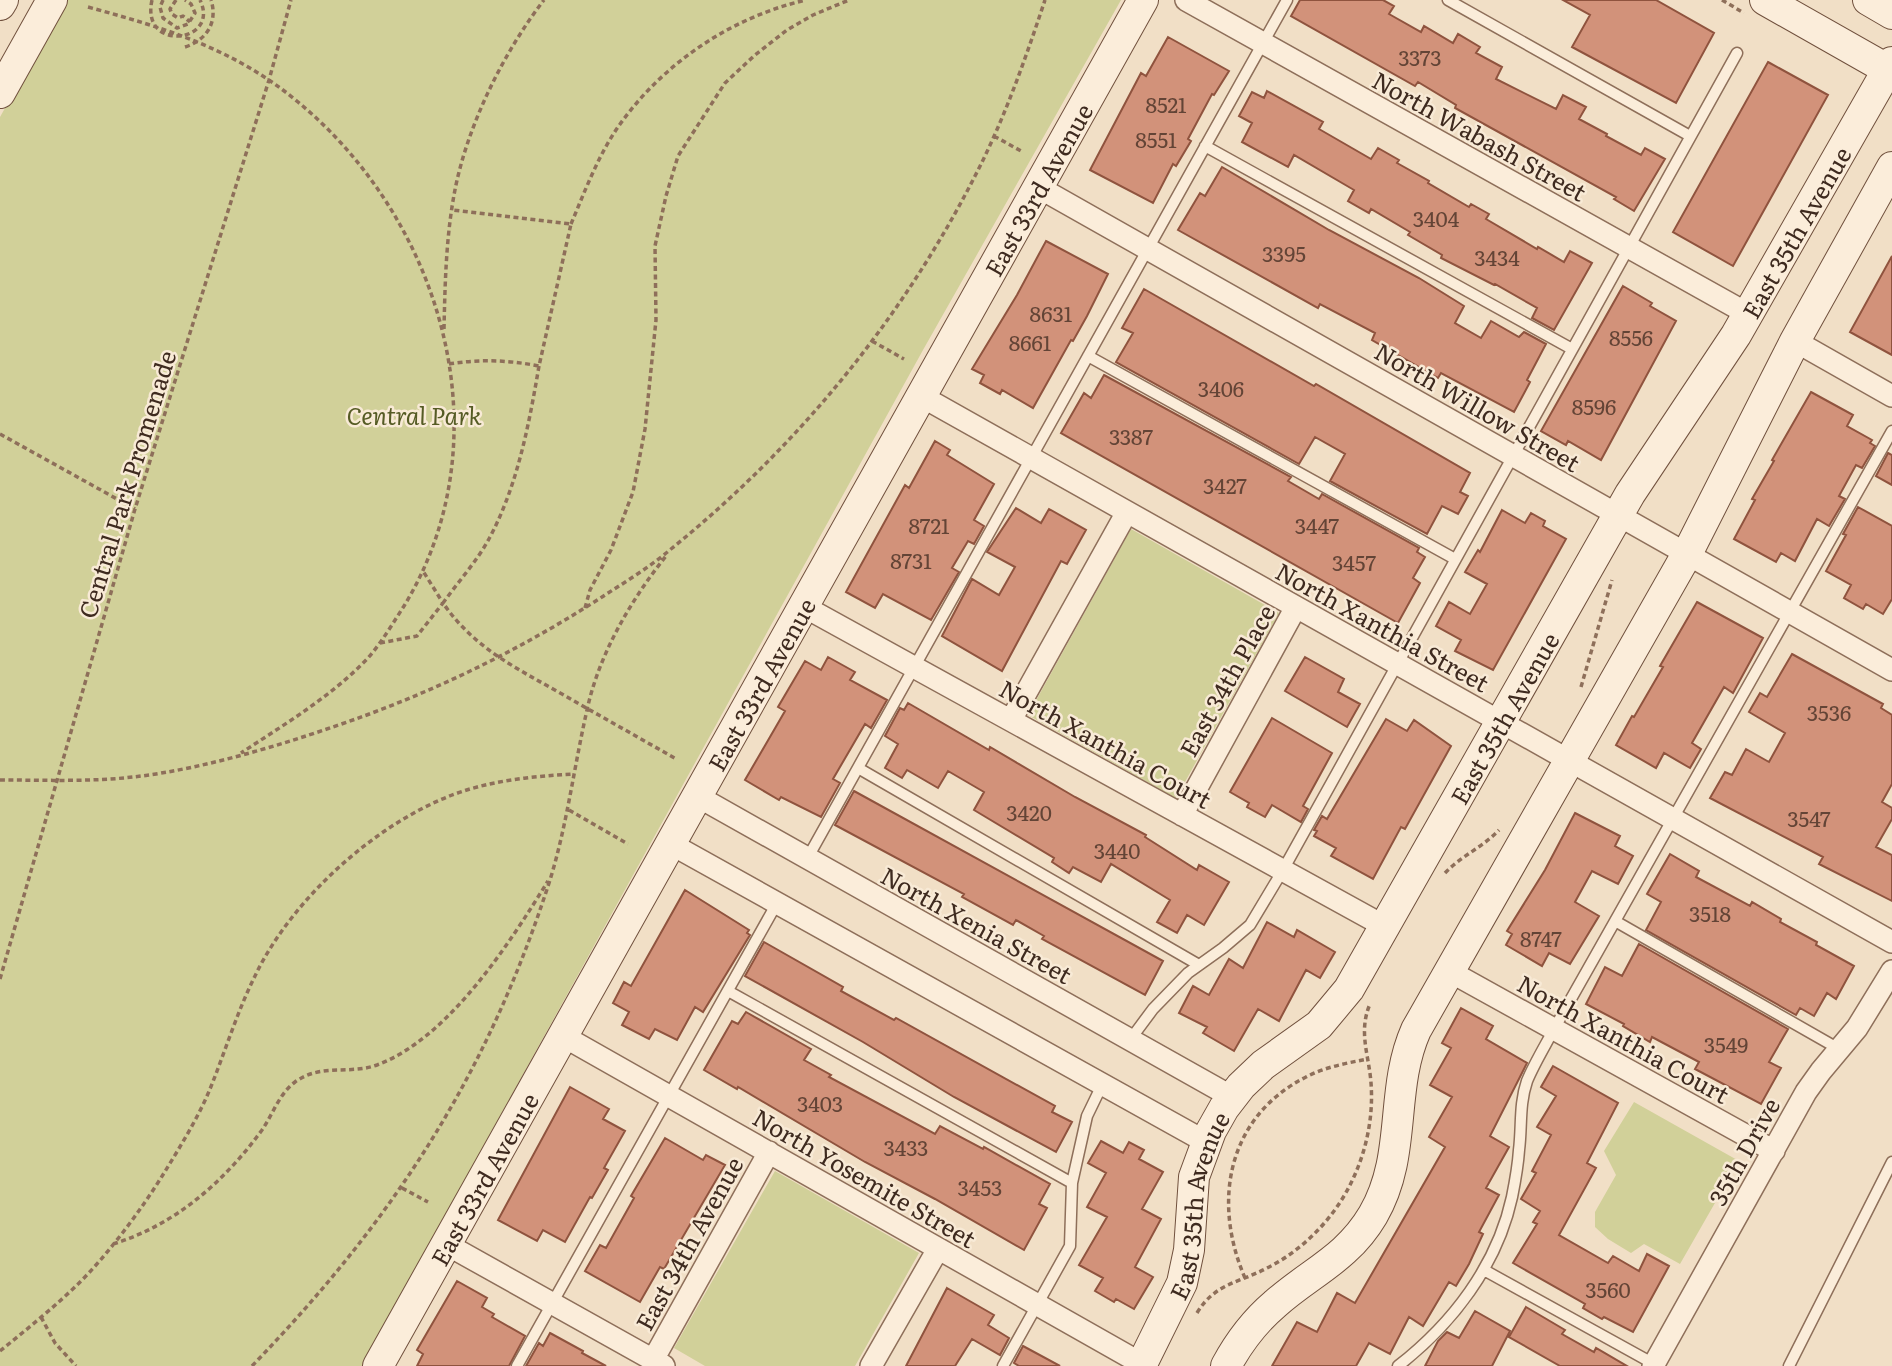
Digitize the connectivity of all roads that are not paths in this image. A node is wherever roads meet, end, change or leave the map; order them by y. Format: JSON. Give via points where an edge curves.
{"nodes":[{"id":1,"x":3,"y":0,"type":"edge"},
{"id":2,"x":52,"y":0,"type":"edge"},
{"id":3,"x":1143,"y":0,"type":"edge"},
{"id":4,"x":1186,"y":0,"type":"edge"},
{"id":5,"x":1287,"y":0,"type":"edge"},
{"id":6,"x":1448,"y":0,"type":"edge"},
{"id":7,"x":1765,"y":0,"type":"edge"},
{"id":8,"x":1868,"y":0,"type":"edge"},
{"id":9,"x":0,"y":5,"type":"edge"},
{"id":10,"x":1892,"y":13,"type":"edge"},
{"id":11,"x":1263,"y":43,"type":"junction"},
{"id":12,"x":1737,"y":53,"type":"dead end"},
{"id":13,"x":1890,"y":68,"type":"edge"},
{"id":14,"x":0,"y":93,"type":"edge"},
{"id":15,"x":1690,"y":136,"type":"junction"},
{"id":16,"x":1205,"y":146,"type":"junction"},
{"id":17,"x":1892,"y":167,"type":"edge"},
{"id":18,"x":1038,"y":187,"type":"junction"},
{"id":19,"x":1628,"y":248,"type":"junction"},
{"id":20,"x":1148,"y":249,"type":"junction"},
{"id":21,"x":1748,"y":314,"type":"junction"},
{"id":22,"x":1795,"y":341,"type":"junction"},
{"id":23,"x":1572,"y":349,"type":"junction"},
{"id":24,"x":1088,"y":356,"type":"junction"},
{"id":25,"x":921,"y":396,"type":"junction"},
{"id":26,"x":1892,"y":396,"type":"edge"},
{"id":27,"x":1892,"y":431,"type":"edge"},
{"id":28,"x":1513,"y":454,"type":"junction"},
{"id":29,"x":1031,"y":458,"type":"junction"},
{"id":30,"x":1127,"y":512,"type":"junction"},
{"id":31,"x":1617,"y":516,"type":"junction"},
{"id":32,"x":1686,"y":554,"type":"junction"},
{"id":33,"x":1455,"y":559,"type":"junction"},
{"id":34,"x":803,"y":606,"type":"junction"},
{"id":35,"x":1296,"y":607,"type":"junction"},
{"id":36,"x":1790,"y":614,"type":"junction"},
{"id":37,"x":1396,"y":664,"type":"junction"},
{"id":38,"x":914,"y":667,"type":"junction"},
{"id":39,"x":1892,"y":670,"type":"edge"},
{"id":40,"x":1011,"y":720,"type":"junction"},
{"id":41,"x":1501,"y":722,"type":"junction"},
{"id":42,"x":1569,"y":761,"type":"junction"},
{"id":43,"x":858,"y":768,"type":"junction"},
{"id":44,"x":697,"y":796,"type":"junction"},
{"id":45,"x":1182,"y":815,"type":"junction"},
{"id":46,"x":1672,"y":819,"type":"junction"},
{"id":47,"x":671,"y":844,"type":"junction"},
{"id":48,"x":807,"y":859,"type":"junction"},
{"id":49,"x":1283,"y":870,"type":"junction"},
{"id":50,"x":777,"y":904,"type":"junction"},
{"id":51,"x":1615,"y":921,"type":"junction"},
{"id":52,"x":1384,"y":926,"type":"junction"},
{"id":53,"x":1892,"y":942,"type":"edge"},
{"id":54,"x":1199,"y":965,"type":"junction"},
{"id":55,"x":1449,"y":971,"type":"junction"},
{"id":56,"x":1892,"y":971,"type":"edge"},
{"id":57,"x":728,"y":991,"type":"junction"},
{"id":58,"x":1554,"y":1029,"type":"junction"},
{"id":59,"x":563,"y":1036,"type":"junction"},
{"id":60,"x":1130,"y":1040,"type":"junction"},
{"id":61,"x":1839,"y":1049,"type":"junction"},
{"id":62,"x":1102,"y":1085,"type":"junction"},
{"id":63,"x":669,"y":1096,"type":"junction"},
{"id":64,"x":1232,"y":1097,"type":"junction"},
{"id":65,"x":1206,"y":1142,"type":"junction"},
{"id":66,"x":1774,"y":1151,"type":"junction"},
{"id":67,"x":769,"y":1152,"type":"junction"},
{"id":68,"x":1892,"y":1162,"type":"edge"},
{"id":69,"x":1072,"y":1183,"type":"junction"},
{"id":70,"x":446,"y":1244,"type":"junction"},
{"id":71,"x":937,"y":1248,"type":"junction"},
{"id":72,"x":1484,"y":1270,"type":"junction"},
{"id":73,"x":552,"y":1303,"type":"junction"},
{"id":74,"x":1037,"y":1305,"type":"junction"},
{"id":75,"x":658,"y":1363,"type":"edge"},
{"id":76,"x":1141,"y":1365,"type":"edge"},
{"id":77,"x":1654,"y":1365,"type":"edge"},
{"id":78,"x":378,"y":1366,"type":"edge"},
{"id":79,"x":517,"y":1366,"type":"edge"},
{"id":80,"x":871,"y":1366,"type":"edge"},
{"id":81,"x":1003,"y":1366,"type":"edge"},
{"id":82,"x":1226,"y":1366,"type":"edge"},
{"id":83,"x":1398,"y":1366,"type":"edge"},
{"id":84,"x":1788,"y":1366,"type":"edge"}],
"edges":[{"from":1,"to":9,"type":"street"},
{"from":2,"to":14,"type":"street"},
{"from":3,"to":18,"type":"street","name":"East 33rd Avenue"},
{"from":4,"to":11,"type":"street","name":"North Wabash Street"},
{"from":5,"to":11,"type":"lane"},
{"from":6,"to":15,"type":"lane"},
{"from":7,"to":13,"type":"street"},
{"from":8,"to":10,"type":"street"},
{"from":11,"to":16,"type":"lane"},
{"from":11,"to":19,"type":"street","name":"North Wabash Street"},
{"from":12,"to":15,"type":"lane"},
{"from":13,"to":21,"type":"street","name":"East 35th Avenue"},
{"from":15,"to":19,"type":"lane"},
{"from":16,"to":20,"type":"lane"},
{"from":16,"to":23,"type":"lane"},
{"from":17,"to":22,"type":"street"},
{"from":18,"to":20,"type":"street","name":"North Willow Street"},
{"from":18,"to":25,"type":"street","name":"East 33rd Avenue"},
{"from":19,"to":21,"type":"street","name":"North Wabash Street"},
{"from":19,"to":23,"type":"lane"},
{"from":20,"to":24,"type":"lane"},
{"from":20,"to":28,"type":"street","name":"North Willow Street"},
{"from":21,"to":31,"type":"street","name":"East 35th Avenue"},
{"from":22,"to":26,"type":"street"},
{"from":22,"to":32,"type":"street"},
{"from":23,"to":28,"type":"lane"},
{"from":24,"to":29,"type":"lane"},
{"from":24,"to":33,"type":"lane"},
{"from":25,"to":29,"type":"street","name":"North Xanthia Street"},
{"from":25,"to":34,"type":"street","name":"East 33rd Avenue"},
{"from":27,"to":36,"type":"lane"},
{"from":28,"to":31,"type":"street","name":"North Willow Street"},
{"from":28,"to":33,"type":"lane"},
{"from":29,"to":30,"type":"street","name":"North Xanthia Street"},
{"from":29,"to":38,"type":"lane"},
{"from":30,"to":35,"type":"street","name":"North Xanthia Street"},
{"from":30,"to":40,"type":"street"},
{"from":31,"to":32,"type":"street","name":"North Willow Street"},
{"from":31,"to":41,"type":"street","name":"East 35th Avenue"},
{"from":32,"to":36,"type":"street","name":"North Willow Street"},
{"from":32,"to":42,"type":"street"},
{"from":33,"to":37,"type":"lane"},
{"from":34,"to":38,"type":"street","name":"North Xanthia Court"},
{"from":34,"to":44,"type":"street","name":"East 33rd Avenue"},
{"from":35,"to":37,"type":"street","name":"North Xanthia Street"},
{"from":35,"to":45,"type":"street","name":"East 34th Place"},
{"from":36,"to":39,"type":"street","name":"North Willow Street"},
{"from":36,"to":46,"type":"lane"},
{"from":37,"to":41,"type":"street","name":"North Xanthia Street"},
{"from":37,"to":49,"type":"lane"},
{"from":38,"to":40,"type":"street","name":"North Xanthia Court"},
{"from":38,"to":43,"type":"lane"},
{"from":40,"to":45,"type":"street","name":"North Xanthia Court"},
{"from":41,"to":42,"type":"street","name":"North Xanthia Street"},
{"from":41,"to":52,"type":"street","name":"East 35th Avenue"},
{"from":42,"to":46,"type":"street","name":"North Xanthia Street"},
{"from":42,"to":55,"type":"street"},
{"from":43,"to":48,"type":"lane"},
{"from":43,"to":54,"type":"lane"},
{"from":44,"to":47,"type":"street","name":"East 33rd Avenue"},
{"from":44,"to":48,"type":"street","name":"North Xenia Street"},
{"from":45,"to":49,"type":"street","name":"North Xanthia Court"},
{"from":46,"to":51,"type":"lane"},
{"from":46,"to":53,"type":"street","name":"North Xanthia Street"},
{"from":47,"to":50,"type":"street"},
{"from":47,"to":59,"type":"street","name":"East 33rd Avenue"},
{"from":48,"to":60,"type":"street","name":"North Xenia Street"},
{"from":49,"to":52,"type":"street","name":"North Xanthia Court"},
{"from":49,"to":54,"type":"lane","via":[[1250,925]]},
{"from":50,"to":57,"type":"lane"},
{"from":50,"to":62,"type":"street"},
{"from":51,"to":58,"type":"lane"},
{"from":51,"to":61,"type":"lane"},
{"from":52,"to":64,"type":"street","name":"East 35th Avenue","via":[[1335,1008],[1263,1065]]},
{"from":54,"to":60,"type":"lane","via":[[1153,1009]]},
{"from":55,"to":58,"type":"street","name":"North Xanthia Court"},
{"from":55,"to":82,"type":"street","via":[[1408,1047],[1400,1083],[1394,1160],[1372,1216],[1334,1261],[1264,1314]]},
{"from":56,"to":61,"type":"street","name":"35th Drive"},
{"from":57,"to":63,"type":"lane"},
{"from":57,"to":69,"type":"lane"},
{"from":58,"to":66,"type":"street","name":"North Xanthia Court"},
{"from":58,"to":72,"type":"lane","via":[[1527,1081],[1511,1200]]},
{"from":59,"to":63,"type":"street","name":"North Yosemite Street"},
{"from":59,"to":70,"type":"street","name":"East 33rd Avenue"},
{"from":60,"to":64,"type":"street","name":"North Xenia Street"},
{"from":61,"to":66,"type":"street","name":"35th Drive","via":[[1806,1092]]},
{"from":62,"to":65,"type":"street"},
{"from":62,"to":69,"type":"lane","via":[[1087,1116]]},
{"from":63,"to":67,"type":"street","name":"North Yosemite Street"},
{"from":63,"to":73,"type":"lane"},
{"from":64,"to":65,"type":"street","name":"East 35th Avenue"},
{"from":65,"to":76,"type":"street","name":"East 35th Avenue","via":[[1194,1177],[1182,1283]]},
{"from":66,"to":77,"type":"street","name":"35th Drive"},
{"from":67,"to":71,"type":"street","name":"North Yosemite Street"},
{"from":67,"to":75,"type":"street","name":"East 34th Avenue"},
{"from":68,"to":84,"type":"lane"},
{"from":69,"to":74,"type":"lane","via":[[1070,1246]]},
{"from":70,"to":73,"type":"street"},
{"from":70,"to":78,"type":"street","name":"East 33rd Avenue"},
{"from":71,"to":74,"type":"street","name":"North Yosemite Street"},
{"from":71,"to":80,"type":"street"},
{"from":72,"to":77,"type":"lane"},
{"from":72,"to":83,"type":"lane","via":[[1444,1323]]},
{"from":73,"to":75,"type":"street"},
{"from":73,"to":79,"type":"lane"},
{"from":74,"to":76,"type":"street","name":"North Yosemite Street"},
{"from":74,"to":81,"type":"lane"}]}
